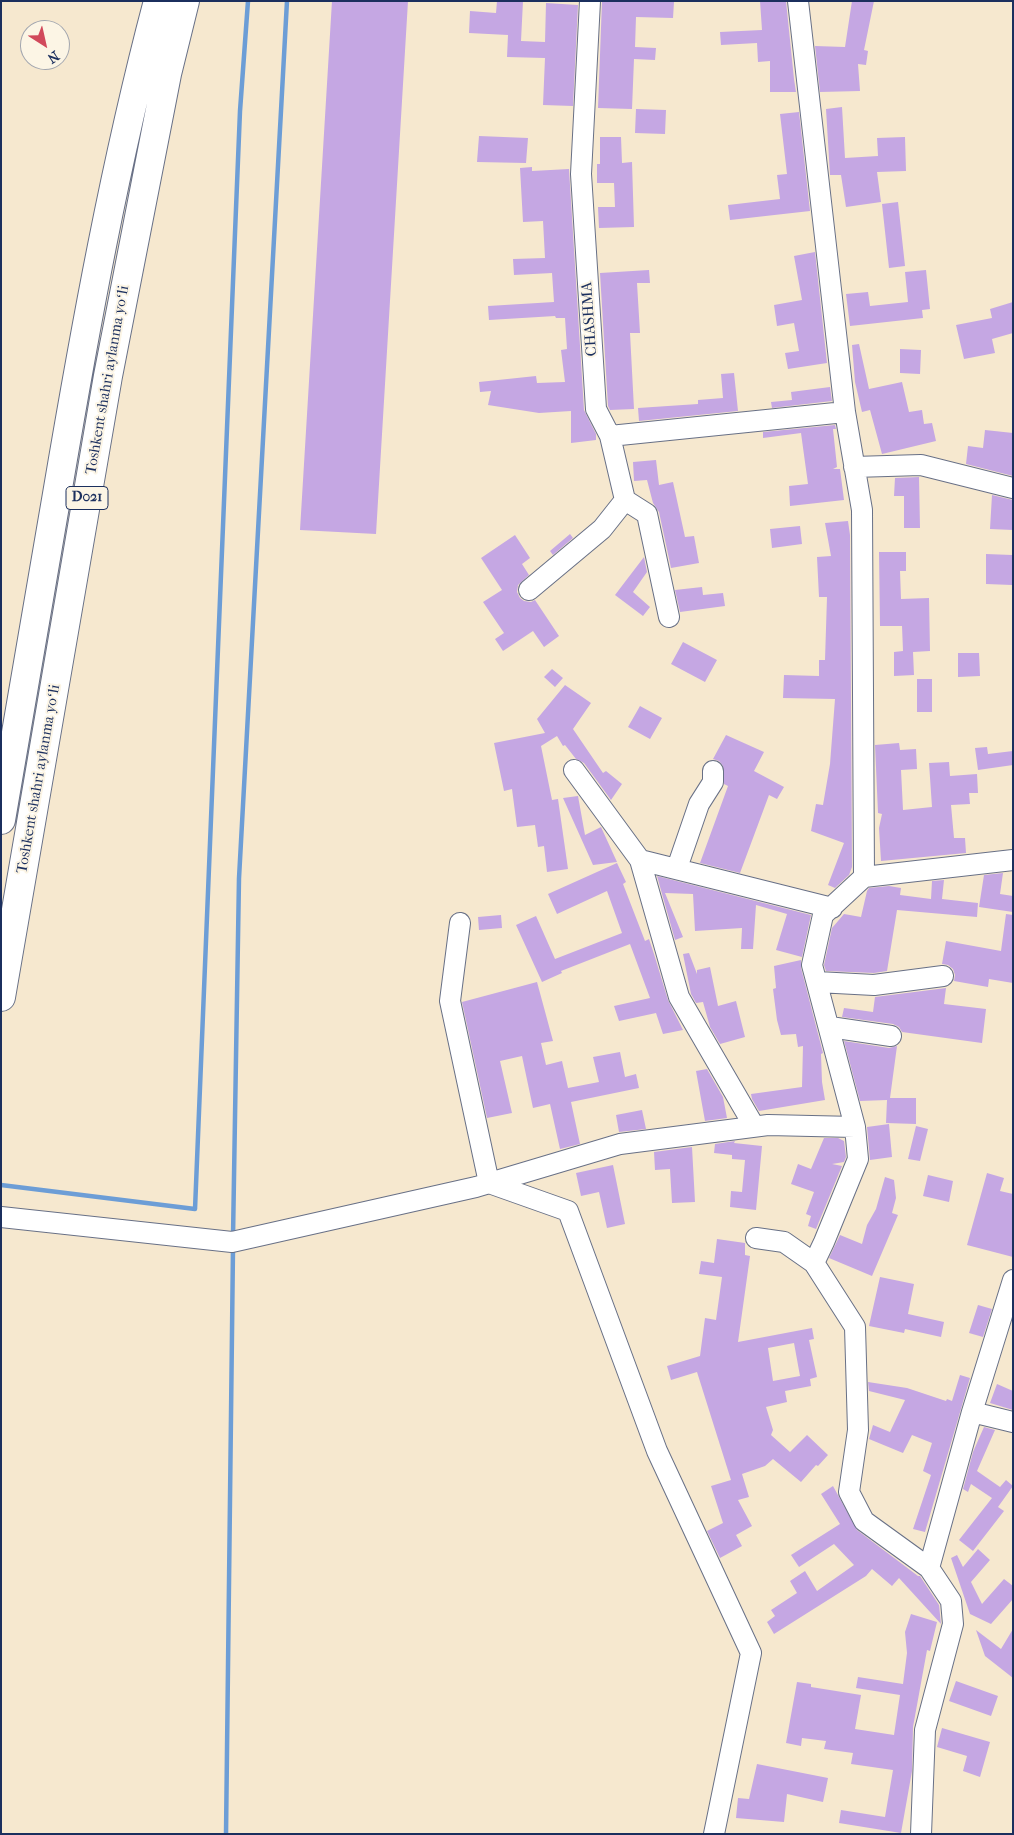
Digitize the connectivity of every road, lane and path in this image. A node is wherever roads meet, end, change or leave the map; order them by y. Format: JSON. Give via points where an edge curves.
{"nodes":[{"id":1,"x":158,"y":1,"type":"edge"},
{"id":2,"x":185,"y":1,"type":"edge"},
{"id":3,"x":590,"y":1,"type":"edge"},
{"id":4,"x":798,"y":1,"type":"edge"},
{"id":5,"x":845,"y":412,"type":"junction"},
{"id":6,"x":610,"y":436,"type":"junction"},
{"id":7,"x":854,"y":467,"type":"junction"},
{"id":8,"x":1013,"y":488,"type":"edge"},
{"id":9,"x":625,"y":500,"type":"junction"},
{"id":10,"x":529,"y":590,"type":"dead end"},
{"id":11,"x":39,"y":599,"type":"junction"},
{"id":12,"x":68,"y":604,"type":"junction"},
{"id":13,"x":669,"y":617,"type":"dead end"},
{"id":14,"x":574,"y":770,"type":"dead end"},
{"id":15,"x":712,"y":771,"type":"dead end"},
{"id":16,"x":1,"y":820,"type":"edge"},
{"id":17,"x":640,"y":860,"type":"junction"},
{"id":18,"x":1013,"y":860,"type":"edge"},
{"id":19,"x":677,"y":868,"type":"junction"},
{"id":20,"x":864,"y":878,"type":"junction"},
{"id":21,"x":832,"y":908,"type":"junction"},
{"id":22,"x":460,"y":923,"type":"dead end"},
{"id":23,"x":943,"y":976,"type":"dead end"},
{"id":24,"x":817,"y":982,"type":"junction"},
{"id":25,"x":1,"y":998,"type":"edge"},
{"id":26,"x":830,"y":1028,"type":"junction"},
{"id":27,"x":891,"y":1036,"type":"dead end"},
{"id":28,"x":754,"y":1126,"type":"junction"},
{"id":29,"x":855,"y":1128,"type":"junction"},
{"id":30,"x":489,"y":1183,"type":"junction"},
{"id":31,"x":1,"y":1217,"type":"edge"},
{"id":32,"x":756,"y":1238,"type":"dead end"},
{"id":33,"x":814,"y":1263,"type":"junction"},
{"id":34,"x":1013,"y":1280,"type":"edge"},
{"id":35,"x":972,"y":1412,"type":"junction"},
{"id":36,"x":1013,"y":1422,"type":"edge"},
{"id":37,"x":929,"y":1568,"type":"junction"},
{"id":38,"x":714,"y":1834,"type":"edge"},
{"id":39,"x":922,"y":1834,"type":"edge"}],
"edges":[{"from":1,"to":11,"type":"highway","name":"Toshkent shahri aylanma yoʻli","number":"D021","via":[[107,222]]},
{"from":2,"to":12,"type":"highway","name":"Toshkent shahri aylanma yoʻli","number":"D021","via":[[136,225]]},
{"from":3,"to":6,"type":"street","name":"CHASHMA","via":[[581,174],[596,409]]},
{"from":4,"to":5,"type":"street"},
{"from":5,"to":6,"type":"street"},
{"from":5,"to":7,"type":"street"},
{"from":6,"to":9,"type":"street","name":"CHASHMA"},
{"from":7,"to":8,"type":"street","via":[[921,465]]},
{"from":7,"to":20,"type":"street","via":[[862,510]]},
{"from":9,"to":10,"type":"street","via":[[602,529]]},
{"from":9,"to":13,"type":"street","via":[[647,514]]},
{"from":11,"to":12,"type":"highway","via":[[52,609]]},
{"from":11,"to":16,"type":"highway","name":"Toshkent shahri aylanma yoʻli","number":"D021"},
{"from":12,"to":25,"type":"highway","name":"Toshkent shahri aylanma yoʻli","number":"D021"},
{"from":14,"to":17,"type":"street"},
{"from":15,"to":19,"type":"street","via":[[713,782],[699,804]]},
{"from":17,"to":19,"type":"street"},
{"from":17,"to":28,"type":"street","via":[[679,997]]},
{"from":18,"to":20,"type":"street"},
{"from":19,"to":21,"type":"street"},
{"from":20,"to":21,"type":"street"},
{"from":21,"to":24,"type":"street","via":[[823,915],[812,964]]},
{"from":22,"to":30,"type":"street","via":[[450,1001]]},
{"from":23,"to":24,"type":"street","via":[[874,985]]},
{"from":24,"to":26,"type":"street"},
{"from":26,"to":27,"type":"street"},
{"from":26,"to":29,"type":"street"},
{"from":28,"to":29,"type":"street"},
{"from":28,"to":30,"type":"street","via":[[620,1144]]},
{"from":29,"to":33,"type":"street","via":[[858,1159]]},
{"from":30,"to":31,"type":"street","via":[[236,1241]]},
{"from":30,"to":38,"type":"street","via":[[568,1211],[657,1452],[751,1653]]},
{"from":32,"to":33,"type":"street","via":[[784,1242]]},
{"from":33,"to":37,"type":"street","via":[[855,1327],[858,1430],[849,1492],[864,1521]]},
{"from":34,"to":35,"type":"street"},
{"from":35,"to":36,"type":"street"},
{"from":35,"to":37,"type":"street"},
{"from":37,"to":39,"type":"street","via":[[951,1600],[953,1624],[925,1730]]}]}
